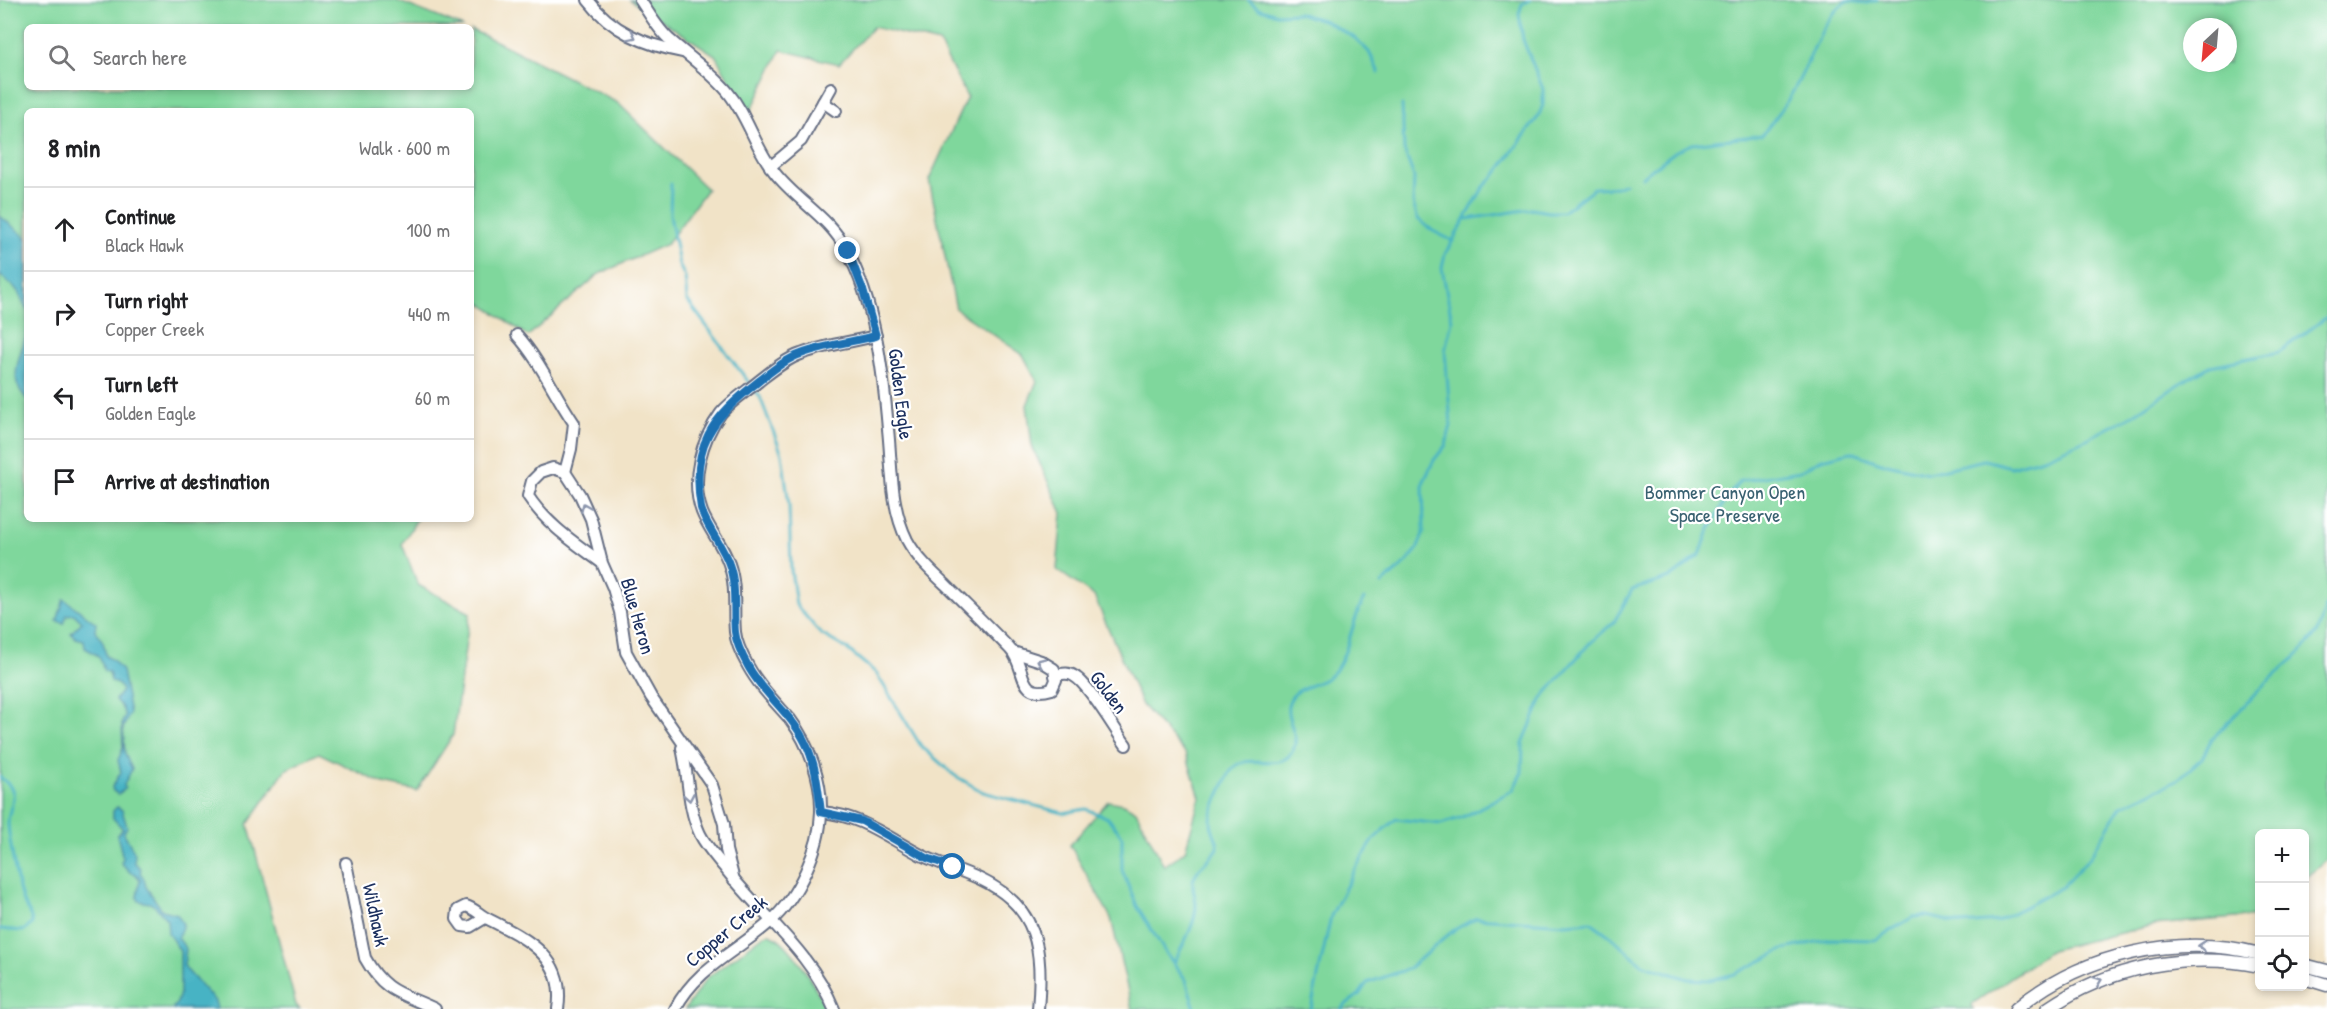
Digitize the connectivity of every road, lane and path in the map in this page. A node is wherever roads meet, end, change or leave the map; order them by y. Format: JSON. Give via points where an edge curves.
{"nodes":[{"id":1,"x":588,"y":0,"type":"edge"},
{"id":2,"x":640,"y":0,"type":"edge"},
{"id":3,"x":687,"y":53,"type":"junction"},
{"id":4,"x":831,"y":88,"type":"dead end"},
{"id":5,"x":823,"y":102,"type":"junction"},
{"id":6,"x":836,"y":111,"type":"dead end"},
{"id":7,"x":770,"y":167,"type":"junction"},
{"id":8,"x":517,"y":335,"type":"dead end"},
{"id":9,"x":876,"y":336,"type":"junction"},
{"id":10,"x":565,"y":472,"type":"junction"},
{"id":11,"x":602,"y":563,"type":"junction"},
{"id":12,"x":1013,"y":652,"type":"junction"},
{"id":13,"x":1055,"y":675,"type":"junction"},
{"id":14,"x":679,"y":739,"type":"junction"},
{"id":15,"x":1126,"y":746,"type":"dead end"},
{"id":16,"x":821,"y":812,"type":"junction"},
{"id":17,"x":346,"y":863,"type":"dead end"},
{"id":18,"x":735,"y":880,"type":"junction"},
{"id":19,"x":485,"y":918,"type":"dead end"},
{"id":20,"x":772,"y":921,"type":"junction"},
{"id":21,"x":2255,"y":953,"type":"edge"},
{"id":22,"x":2255,"y":966,"type":"edge"},
{"id":23,"x":2309,"y":966,"type":"edge"},
{"id":24,"x":2327,"y":971,"type":"edge"},
{"id":25,"x":2309,"y":980,"type":"edge"},
{"id":26,"x":2327,"y":985,"type":"edge"},
{"id":27,"x":435,"y":1009,"type":"edge"},
{"id":28,"x":558,"y":1009,"type":"edge"},
{"id":29,"x":675,"y":1009,"type":"edge"},
{"id":30,"x":834,"y":1009,"type":"edge"},
{"id":31,"x":1038,"y":1009,"type":"edge"},
{"id":32,"x":2016,"y":1009,"type":"edge"},
{"id":33,"x":2047,"y":1009,"type":"edge"}],
"edges":[{"from":1,"to":3,"type":"street","one_way":true,"via":[[628,35],[656,47]]},
{"from":2,"to":3,"type":"street","name":"Golden Eagle","via":[[668,39]]},
{"from":3,"to":7,"type":"street","name":"Golden Eagle","via":[[732,98]]},
{"from":4,"to":5,"type":"street"},
{"from":5,"to":6,"type":"street"},
{"from":5,"to":7,"type":"street","via":[[801,141]]},
{"from":7,"to":9,"type":"street","name":"Golden Eagle","via":[[837,233],[863,290]]},
{"from":8,"to":10,"type":"street","via":[[547,375],[574,423]]},
{"from":9,"to":12,"type":"street","name":"Golden Eagle","via":[[900,523],[927,567]]},
{"from":9,"to":16,"type":"street","name":"Copper Creek","via":[[800,354],[776,368],[722,412],[698,462],[702,511],[730,566],[735,635],[757,681],[805,742]]},
{"from":11,"to":10,"type":"street","name":"Blue Heron","one_way":true,"via":[[591,519]]},
{"from":10,"to":11,"type":"street","name":"Blue Heron","via":[[553,468],[541,472],[532,481],[528,496],[560,532]]},
{"from":11,"to":14,"type":"street","name":"Blue Heron","via":[[620,612],[626,652]]},
{"from":13,"to":12,"type":"street","name":"Golden Eagle","one_way":true,"via":[[1054,669],[1041,661]]},
{"from":12,"to":13,"type":"street","name":"Golden Eagle","via":[[1025,684],[1032,691],[1052,690]]},
{"from":13,"to":15,"type":"street","name":"Golden","via":[[1067,673],[1080,680]]},
{"from":14,"to":18,"type":"street","name":"Blue Heron","via":[[718,799]]},
{"from":14,"to":18,"type":"street","name":"Blue Heron","one_way":true,"via":[[686,763],[689,801],[700,835]]},
{"from":16,"to":20,"type":"street","name":"Copper Creek","via":[[807,871]]},
{"from":16,"to":31,"type":"street","via":[[862,821],[927,858],[1004,891],[1034,933],[1041,974]]},
{"from":17,"to":27,"type":"street","name":"Wildhawk","via":[[366,958],[373,972],[396,993]]},
{"from":18,"to":20,"type":"street","name":"Blue Heron"},
{"from":19,"to":28,"type":"street","via":[[526,939],[548,960],[559,984]]},
{"from":20,"to":29,"type":"street","name":"Copper Creek","via":[[709,966],[684,992]]},
{"from":20,"to":30,"type":"street","name":"Blue Heron","via":[[804,956]]},
{"from":21,"to":32,"type":"street","one_way":true,"via":[[2198,945],[2145,949],[2064,977]]},
{"from":33,"to":22,"type":"street","one_way":true,"via":[[2089,985],[2145,966],[2183,961]]},
{"from":23,"to":24,"type":"street"},
{"from":25,"to":26,"type":"street"}]}
